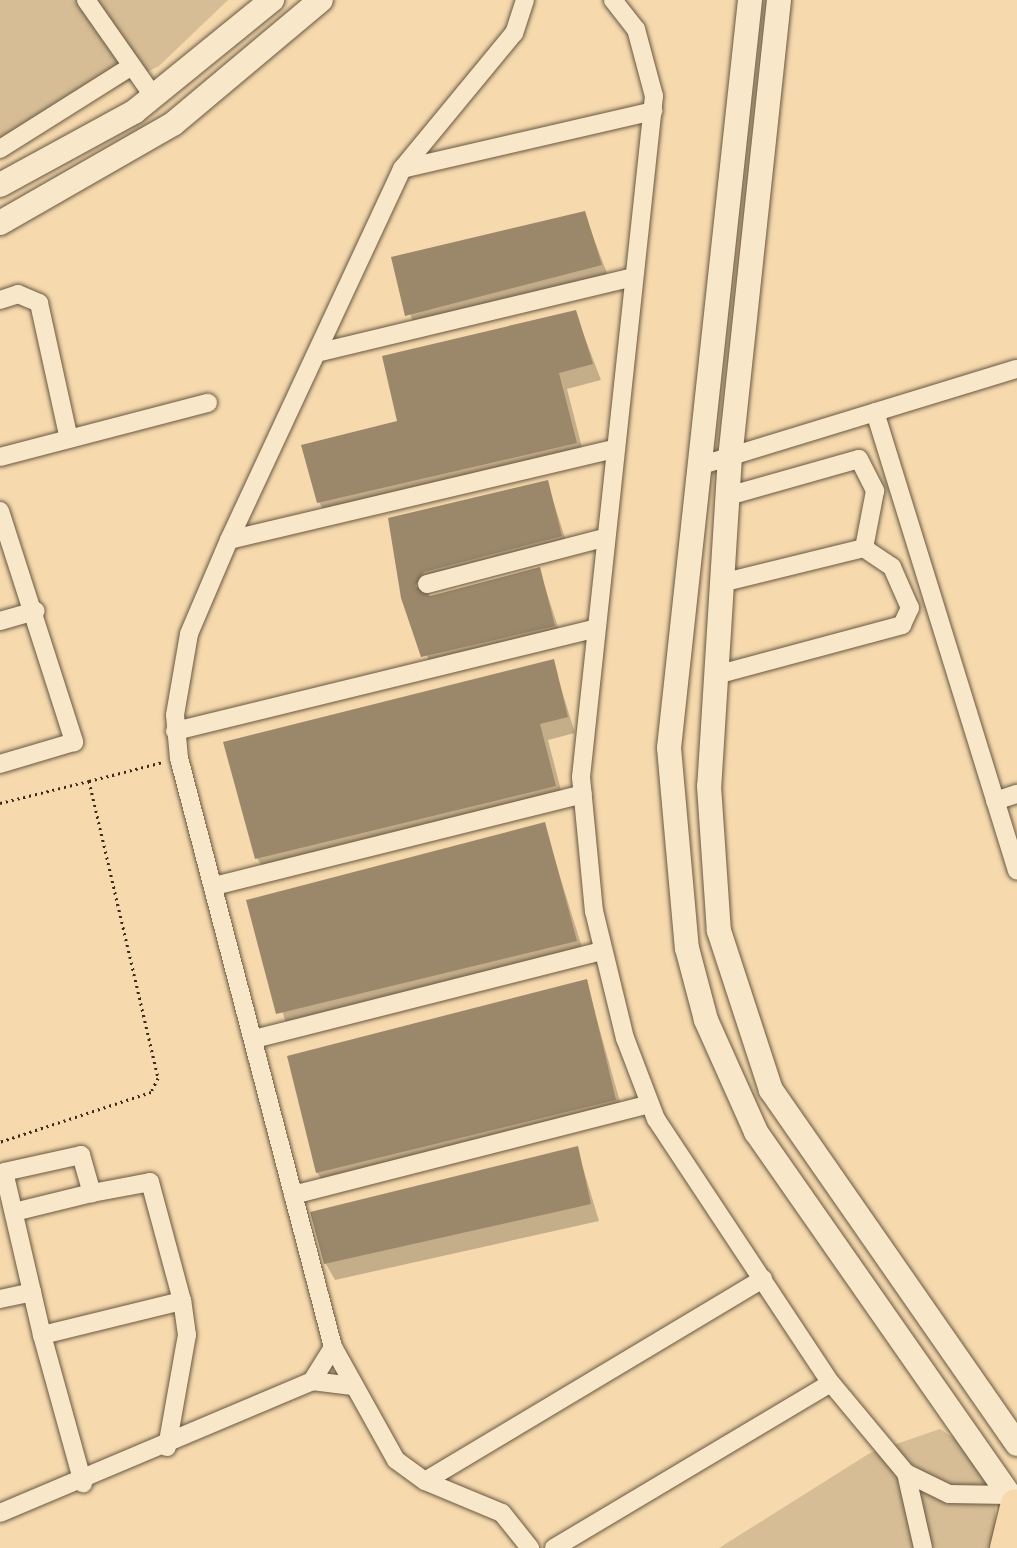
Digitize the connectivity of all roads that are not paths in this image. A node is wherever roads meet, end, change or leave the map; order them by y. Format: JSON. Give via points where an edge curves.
{"nodes":[{"id":1,"x":86,"y":0,"type":"edge"},
{"id":2,"x":272,"y":0,"type":"edge"},
{"id":3,"x":321,"y":0,"type":"edge"},
{"id":4,"x":525,"y":0,"type":"edge"},
{"id":5,"x":613,"y":0,"type":"edge"},
{"id":6,"x":750,"y":0,"type":"edge"},
{"id":7,"x":779,"y":0,"type":"edge"},
{"id":8,"x":202,"y":61,"type":"junction"},
{"id":9,"x":132,"y":66,"type":"junction"},
{"id":10,"x":222,"y":87,"type":"junction"},
{"id":11,"x":154,"y":97,"type":"junction"},
{"id":12,"x":653,"y":111,"type":"junction"},
{"id":13,"x":0,"y":149,"type":"edge"},
{"id":14,"x":402,"y":169,"type":"junction"},
{"id":15,"x":0,"y":185,"type":"edge"},
{"id":16,"x":0,"y":223,"type":"edge"},
{"id":17,"x":633,"y":277,"type":"junction"},
{"id":18,"x":0,"y":300,"type":"edge"},
{"id":19,"x":321,"y":352,"type":"junction"},
{"id":20,"x":1017,"y":369,"type":"edge"},
{"id":21,"x":208,"y":403,"type":"dead end"},
{"id":22,"x":875,"y":412,"type":"junction"},
{"id":23,"x":69,"y":439,"type":"junction"},
{"id":24,"x":613,"y":449,"type":"junction"},
{"id":25,"x":730,"y":456,"type":"junction"},
{"id":26,"x":0,"y":457,"type":"edge"},
{"id":27,"x":699,"y":466,"type":"junction"},
{"id":28,"x":728,"y":496,"type":"junction"},
{"id":29,"x":0,"y":511,"type":"edge"},
{"id":30,"x":603,"y":538,"type":"junction"},
{"id":31,"x":229,"y":540,"type":"junction"},
{"id":32,"x":864,"y":548,"type":"junction"},
{"id":33,"x":722,"y":583,"type":"junction"},
{"id":34,"x":427,"y":584,"type":"dead end"},
{"id":35,"x":36,"y":611,"type":"junction"},
{"id":36,"x":0,"y":621,"type":"edge"},
{"id":37,"x":593,"y":629,"type":"junction"},
{"id":38,"x":716,"y":675,"type":"junction"},
{"id":39,"x":175,"y":731,"type":"junction"},
{"id":40,"x":0,"y":764,"type":"edge"},
{"id":41,"x":583,"y":794,"type":"junction"},
{"id":42,"x":1017,"y":794,"type":"edge"},
{"id":43,"x":995,"y":801,"type":"junction"},
{"id":44,"x":1017,"y":871,"type":"edge"},
{"id":45,"x":214,"y":886,"type":"junction"},
{"id":46,"x":603,"y":951,"type":"junction"},
{"id":47,"x":254,"y":1039,"type":"junction"},
{"id":48,"x":650,"y":1104,"type":"junction"},
{"id":49,"x":92,"y":1193,"type":"junction"},
{"id":50,"x":293,"y":1195,"type":"junction"},
{"id":51,"x":14,"y":1212,"type":"junction"},
{"id":52,"x":763,"y":1279,"type":"junction"},
{"id":53,"x":32,"y":1292,"type":"junction"},
{"id":54,"x":0,"y":1299,"type":"edge"},
{"id":55,"x":182,"y":1301,"type":"junction"},
{"id":56,"x":42,"y":1335,"type":"junction"},
{"id":57,"x":333,"y":1347,"type":"junction"},
{"id":58,"x":312,"y":1381,"type":"junction"},
{"id":59,"x":831,"y":1383,"type":"junction"},
{"id":60,"x":353,"y":1386,"type":"junction"},
{"id":61,"x":1007,"y":1413,"type":"edge"},
{"id":62,"x":1017,"y":1444,"type":"edge"},
{"id":63,"x":170,"y":1446,"type":"junction"},
{"id":64,"x":906,"y":1473,"type":"junction"},
{"id":65,"x":425,"y":1481,"type":"junction"},
{"id":66,"x":83,"y":1483,"type":"junction"},
{"id":67,"x":1014,"y":1501,"type":"edge"},
{"id":68,"x":0,"y":1513,"type":"edge"},
{"id":69,"x":530,"y":1548,"type":"edge"},
{"id":70,"x":554,"y":1548,"type":"edge"},
{"id":71,"x":923,"y":1548,"type":"edge"},
{"id":72,"x":1004,"y":1548,"type":"edge"}],
"edges":[{"from":1,"to":9,"type":"street"},
{"from":2,"to":8,"type":"street"},
{"from":3,"to":10,"type":"street"},
{"from":4,"to":14,"type":"street","via":[[514,33]]},
{"from":5,"to":12,"type":"street","via":[[645,50]]},
{"from":6,"to":27,"type":"street"},
{"from":7,"to":25,"type":"street"},
{"from":8,"to":10,"type":"street"},
{"from":8,"to":11,"type":"street"},
{"from":9,"to":11,"type":"street"},
{"from":9,"to":13,"type":"street"},
{"from":10,"to":16,"type":"street","via":[[121,160]]},
{"from":11,"to":15,"type":"street"},
{"from":12,"to":14,"type":"street"},
{"from":12,"to":17,"type":"street"},
{"from":14,"to":19,"type":"street"},
{"from":17,"to":19,"type":"street"},
{"from":17,"to":24,"type":"street"},
{"from":18,"to":23,"type":"street","via":[[18,294],[39,303]]},
{"from":19,"to":31,"type":"street"},
{"from":20,"to":22,"type":"street"},
{"from":21,"to":23,"type":"street"},
{"from":22,"to":25,"type":"street"},
{"from":22,"to":43,"type":"street"},
{"from":23,"to":26,"type":"street"},
{"from":24,"to":30,"type":"street"},
{"from":24,"to":31,"type":"street"},
{"from":25,"to":27,"type":"street"},
{"from":25,"to":28,"type":"street"},
{"from":27,"to":67,"type":"street","via":[[669,748],[676,889],[706,1020],[756,1132],[793,1192]]},
{"from":28,"to":32,"type":"street","via":[[859,459],[875,491]]},
{"from":28,"to":33,"type":"street"},
{"from":29,"to":35,"type":"street"},
{"from":30,"to":34,"type":"street"},
{"from":30,"to":37,"type":"street"},
{"from":31,"to":39,"type":"street","via":[[189,634]]},
{"from":32,"to":33,"type":"street"},
{"from":32,"to":38,"type":"street","via":[[892,567],[910,608],[902,625]]},
{"from":33,"to":38,"type":"street"},
{"from":35,"to":36,"type":"street"},
{"from":35,"to":40,"type":"street","via":[[74,742]]},
{"from":37,"to":39,"type":"street"},
{"from":37,"to":41,"type":"street"},
{"from":38,"to":61,"type":"street","via":[[709,786],[719,931],[745,1029],[771,1090]]},
{"from":39,"to":45,"type":"street"},
{"from":41,"to":45,"type":"street"},
{"from":41,"to":46,"type":"street"},
{"from":42,"to":43,"type":"street"},
{"from":43,"to":44,"type":"street"},
{"from":45,"to":47,"type":"street"},
{"from":46,"to":47,"type":"street"},
{"from":46,"to":48,"type":"street"},
{"from":47,"to":50,"type":"street"},
{"from":48,"to":50,"type":"street"},
{"from":48,"to":52,"type":"street"},
{"from":49,"to":51,"type":"street"},
{"from":49,"to":51,"type":"street","via":[[81,1155],[4,1172]]},
{"from":49,"to":55,"type":"street","via":[[150,1182]]},
{"from":50,"to":57,"type":"street"},
{"from":51,"to":53,"type":"street"},
{"from":52,"to":59,"type":"street"},
{"from":52,"to":65,"type":"street"},
{"from":53,"to":54,"type":"street"},
{"from":53,"to":56,"type":"street"},
{"from":55,"to":56,"type":"street"},
{"from":55,"to":63,"type":"street","via":[[187,1335]]},
{"from":56,"to":66,"type":"street"},
{"from":57,"to":58,"type":"street"},
{"from":57,"to":60,"type":"street"},
{"from":58,"to":60,"type":"street"},
{"from":58,"to":63,"type":"street","via":[[241,1407]]},
{"from":59,"to":64,"type":"street"},
{"from":59,"to":70,"type":"street"},
{"from":60,"to":65,"type":"street","via":[[396,1460]]},
{"from":61,"to":62,"type":"street"},
{"from":63,"to":66,"type":"street"},
{"from":64,"to":67,"type":"street","via":[[949,1494]]},
{"from":64,"to":71,"type":"street"},
{"from":65,"to":69,"type":"street","via":[[502,1513]]},
{"from":66,"to":68,"type":"street"},
{"from":67,"to":72,"type":"main road"}]}
